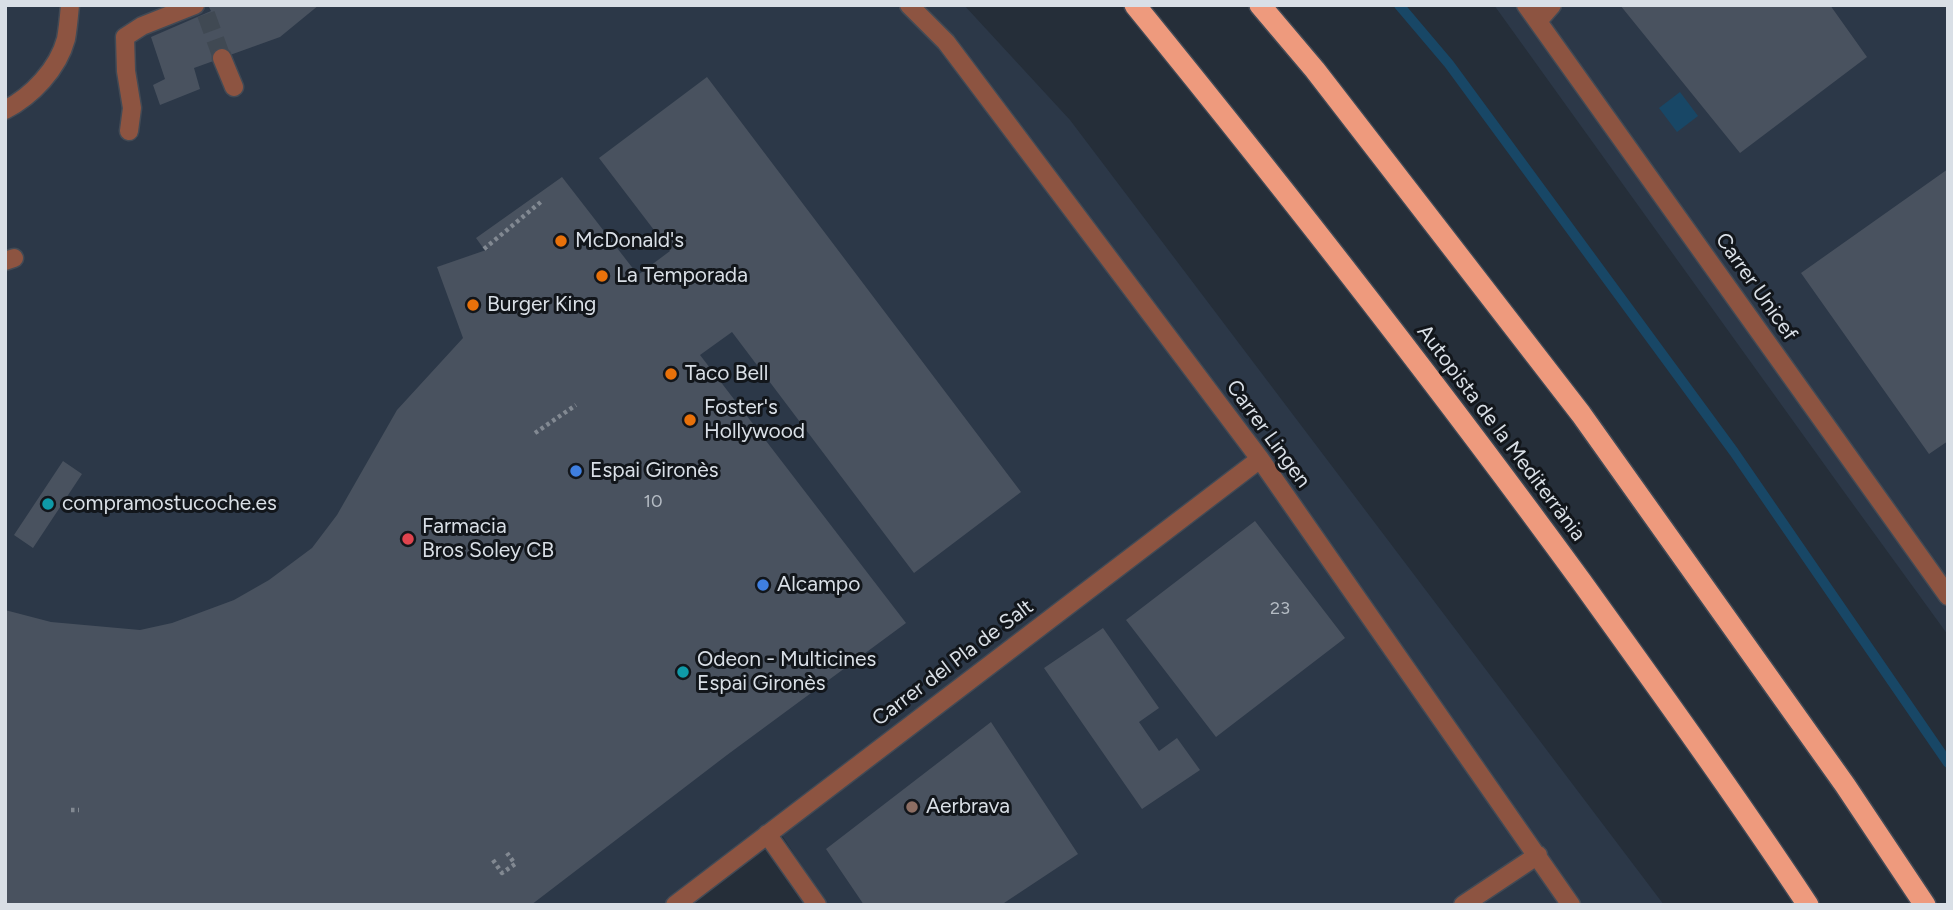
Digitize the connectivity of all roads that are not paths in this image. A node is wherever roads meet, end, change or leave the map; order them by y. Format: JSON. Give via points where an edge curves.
{"nodes":[{"id":1,"x":70,"y":5,"type":"edge"},
{"id":2,"x":909,"y":5,"type":"edge"},
{"id":3,"x":1135,"y":5,"type":"edge"},
{"id":4,"x":1260,"y":5,"type":"edge"},
{"id":5,"x":1526,"y":5,"type":"edge"},
{"id":6,"x":1552,"y":5,"type":"edge"},
{"id":7,"x":201,"y":8,"type":"edge"},
{"id":8,"x":1538,"y":20,"type":"junction"},
{"id":9,"x":222,"y":58,"type":"tunnel mouth"},
{"id":10,"x":234,"y":87,"type":"dead end"},
{"id":11,"x":5,"y":110,"type":"edge"},
{"id":12,"x":129,"y":131,"type":"dead end"},
{"id":13,"x":1259,"y":459,"type":"junction"},
{"id":14,"x":1948,"y":596,"type":"edge"},
{"id":15,"x":766,"y":834,"type":"junction"},
{"id":16,"x":1538,"y":855,"type":"junction"},
{"id":17,"x":675,"y":905,"type":"edge"},
{"id":18,"x":817,"y":905,"type":"edge"},
{"id":19,"x":1463,"y":905,"type":"edge"},
{"id":20,"x":1571,"y":905,"type":"edge"},
{"id":21,"x":1808,"y":905,"type":"edge"},
{"id":22,"x":1926,"y":905,"type":"edge"}],
"edges":[{"from":1,"to":11,"type":"street","via":[[65,41],[50,72],[19,104]]},
{"from":2,"to":13,"type":"street","name":"Carrer Lingen","via":[[946,42]]},
{"from":3,"to":21,"type":"highway","name":"Autopista de la Mediterrània","via":[[1497,467],[1643,666]]},
{"from":4,"to":22,"type":"highway","via":[[1581,414]]},
{"from":5,"to":8,"type":"street","name":"Carrer Unicef"},
{"from":6,"to":8,"type":"street"},
{"from":7,"to":12,"type":"street","via":[[142,26],[125,37],[132,108]]},
{"from":8,"to":14,"type":"street","name":"Carrer Unicef"},
{"from":9,"to":10,"type":"street"},
{"from":13,"to":15,"type":"street","name":"Carrer del Pla de Salt"},
{"from":13,"to":16,"type":"street","name":"Carrer Lingen"},
{"from":15,"to":17,"type":"street","name":"Carrer del Pla de Salt"},
{"from":15,"to":18,"type":"street"},
{"from":16,"to":19,"type":"street"},
{"from":16,"to":20,"type":"street","name":"Carrer Lingen"}]}
